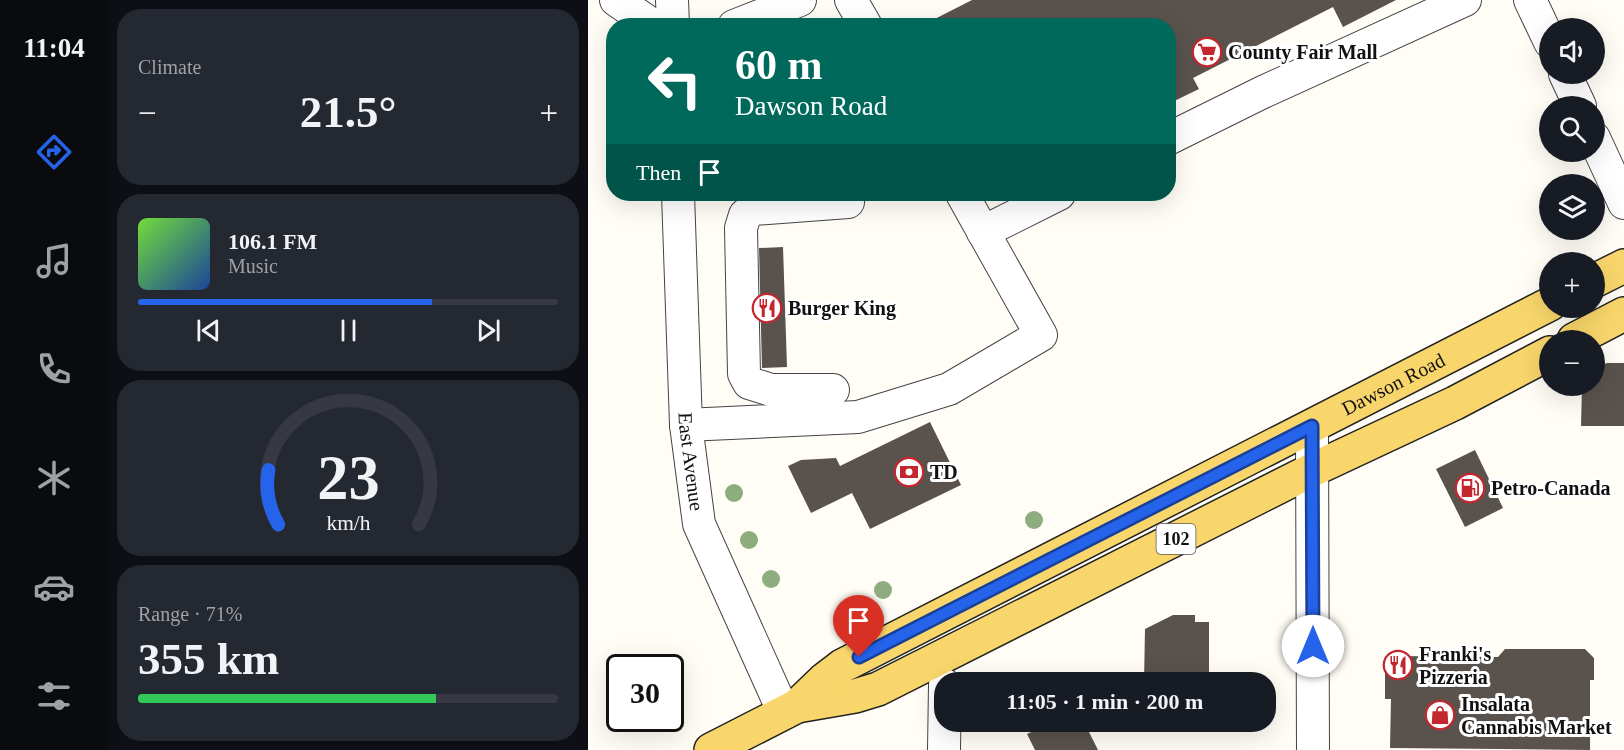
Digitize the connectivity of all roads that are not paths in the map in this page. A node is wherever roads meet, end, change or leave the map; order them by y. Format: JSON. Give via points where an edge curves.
{"nodes":[{"id":1,"x":616,"y":0,"type":"edge"},
{"id":2,"x":672,"y":0,"type":"edge"},
{"id":3,"x":800,"y":0,"type":"edge"},
{"id":4,"x":851,"y":0,"type":"edge"},
{"id":5,"x":1465,"y":0,"type":"edge"},
{"id":6,"x":1530,"y":0,"type":"edge"},
{"id":7,"x":642,"y":18,"type":"edge"},
{"id":8,"x":673,"y":18,"type":"edge"},
{"id":9,"x":754,"y":18,"type":"edge"},
{"id":10,"x":861,"y":18,"type":"edge"},
{"id":11,"x":1539,"y":19,"type":"edge"},
{"id":12,"x":1176,"y":135,"type":"edge"},
{"id":13,"x":1605,"y":161,"type":"edge"},
{"id":14,"x":678,"y":201,"type":"edge"},
{"id":15,"x":966,"y":201,"type":"edge"},
{"id":16,"x":1045,"y":201,"type":"edge"},
{"id":17,"x":848,"y":202,"type":"dead end"},
{"id":18,"x":1624,"y":202,"type":"edge"},
{"id":19,"x":983,"y":232,"type":"junction"},
{"id":20,"x":1624,"y":267,"type":"edge"},
{"id":21,"x":1605,"y":276,"type":"edge"},
{"id":22,"x":1539,"y":310,"type":"edge"},
{"id":23,"x":1624,"y":314,"type":"edge"},
{"id":24,"x":1593,"y":330,"type":"edge"},
{"id":25,"x":1539,"y":359,"type":"edge"},
{"id":26,"x":832,"y":390,"type":"dead end"},
{"id":27,"x":686,"y":425,"type":"junction"},
{"id":28,"x":1312,"y":426,"type":"junction"},
{"id":29,"x":1312,"y":470,"type":"junction"},
{"id":30,"x":949,"y":672,"type":"edge"},
{"id":31,"x":934,"y":676,"type":"edge"},
{"id":32,"x":791,"y":709,"type":"junction"},
{"id":33,"x":944,"y":732,"type":"edge"},
{"id":34,"x":711,"y":750,"type":"edge"},
{"id":35,"x":944,"y":750,"type":"edge"},
{"id":36,"x":1313,"y":750,"type":"edge"}],
"edges":[{"from":1,"to":7,"type":"street"},
{"from":2,"to":8,"type":"street"},
{"from":3,"to":9,"type":"street"},
{"from":4,"to":10,"type":"street"},
{"from":5,"to":12,"type":"street"},
{"from":6,"to":11,"type":"street"},
{"from":13,"to":18,"type":"street"},
{"from":14,"to":27,"type":"street","name":"East Avenue"},
{"from":15,"to":19,"type":"street"},
{"from":16,"to":19,"type":"street"},
{"from":17,"to":26,"type":"street","via":[[753,209],[745,215],[741,228],[744,374],[749,383],[771,390]]},
{"from":19,"to":27,"type":"street","via":[[1041,335],[949,389],[858,417]]},
{"from":20,"to":21,"type":"main road"},
{"from":22,"to":28,"type":"main road","name":"Dawson Road","number":"102"},
{"from":23,"to":24,"type":"main road"},
{"from":25,"to":29,"type":"main road","name":"Dawson Road","number":"102"},
{"from":27,"to":32,"type":"street","name":"East Avenue","via":[[699,524]]},
{"from":28,"to":29,"type":"street"},
{"from":28,"to":32,"type":"main road","name":"Dawson Road","number":"102","via":[[842,666]]},
{"from":29,"to":30,"type":"main road","name":"Dawson Road","number":"102"},
{"from":29,"to":36,"type":"street"},
{"from":31,"to":32,"type":"main road","name":"Dawson Road","number":"102"},
{"from":32,"to":34,"type":"main road","name":"Dawson Road","number":"102"},
{"from":33,"to":35,"type":"street"}]}
